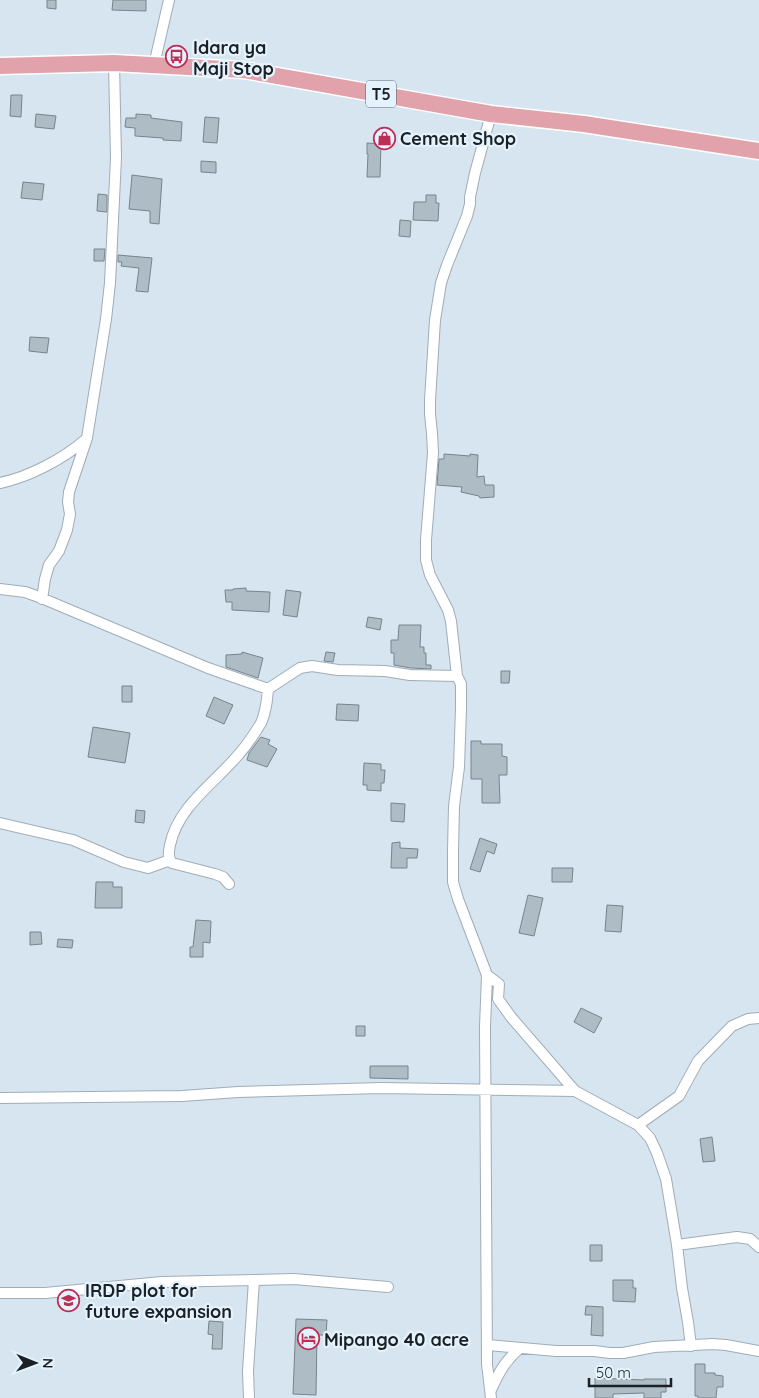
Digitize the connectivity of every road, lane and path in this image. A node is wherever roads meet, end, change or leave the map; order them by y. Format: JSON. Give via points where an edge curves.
{"nodes":[{"id":1,"x":169,"y":0,"type":"edge"},
{"id":2,"x":114,"y":63,"type":"junction"},
{"id":3,"x":154,"y":65,"type":"junction"},
{"id":4,"x":0,"y":66,"type":"edge"},
{"id":5,"x":492,"y":114,"type":"junction"},
{"id":6,"x":759,"y":151,"type":"edge"},
{"id":7,"x":87,"y":438,"type":"junction"},
{"id":8,"x":0,"y":482,"type":"edge"},
{"id":9,"x":0,"y":589,"type":"edge"},
{"id":10,"x":42,"y":599,"type":"junction"},
{"id":11,"x":457,"y":676,"type":"junction"},
{"id":12,"x":268,"y":689,"type":"junction"},
{"id":13,"x":0,"y":823,"type":"edge"},
{"id":14,"x":170,"y":860,"type":"junction"},
{"id":15,"x":229,"y":884,"type":"dead end"},
{"id":16,"x":487,"y":975,"type":"junction"},
{"id":17,"x":759,"y":1018,"type":"edge"},
{"id":18,"x":486,"y":1089,"type":"junction"},
{"id":19,"x":575,"y":1091,"type":"junction"},
{"id":20,"x":0,"y":1098,"type":"edge"},
{"id":21,"x":638,"y":1126,"type":"junction"},
{"id":22,"x":677,"y":1245,"type":"junction"},
{"id":23,"x":759,"y":1247,"type":"edge"},
{"id":24,"x":254,"y":1280,"type":"junction"},
{"id":25,"x":388,"y":1287,"type":"dead end"},
{"id":26,"x":0,"y":1293,"type":"edge"},
{"id":27,"x":488,"y":1345,"type":"junction"},
{"id":28,"x":691,"y":1346,"type":"junction"},
{"id":29,"x":520,"y":1348,"type":"junction"},
{"id":30,"x":759,"y":1351,"type":"edge"},
{"id":31,"x":493,"y":1396,"type":"edge"},
{"id":32,"x":249,"y":1398,"type":"edge"}],
"edges":[{"from":1,"to":3,"type":"street"},
{"from":2,"to":3,"type":"highway","number":"T5"},
{"from":2,"to":4,"type":"highway","number":"T5"},
{"from":2,"to":7,"type":"street","via":[[116,158],[110,283]]},
{"from":3,"to":5,"type":"highway","number":"T5","via":[[244,70]]},
{"from":5,"to":6,"type":"highway","number":"T5","via":[[584,124]]},
{"from":5,"to":11,"type":"street","via":[[467,216],[441,282],[430,400],[433,453],[426,560],[451,621]]},
{"from":7,"to":8,"type":"street","via":[[76,448],[23,477]]},
{"from":7,"to":10,"type":"street","via":[[69,492],[70,514],[66,530],[59,551],[49,565]]},
{"from":9,"to":10,"type":"street","via":[[25,592]]},
{"from":10,"to":12,"type":"street","via":[[208,668]]},
{"from":11,"to":12,"type":"street","via":[[312,666],[300,668]]},
{"from":11,"to":16,"type":"street","via":[[461,708],[452,851],[454,882]]},
{"from":12,"to":14,"type":"street","via":[[261,724],[176,825],[170,844]]},
{"from":13,"to":14,"type":"street","via":[[73,840],[124,862],[148,868]]},
{"from":14,"to":15,"type":"street","via":[[224,877]]},
{"from":16,"to":18,"type":"street"},
{"from":16,"to":19,"type":"street","via":[[499,984],[498,999]]},
{"from":17,"to":21,"type":"street","via":[[732,1026],[698,1061],[679,1096]]},
{"from":18,"to":19,"type":"street"},
{"from":18,"to":20,"type":"street","via":[[381,1088],[182,1096]]},
{"from":18,"to":27,"type":"street"},
{"from":19,"to":21,"type":"street"},
{"from":21,"to":22,"type":"street","via":[[658,1153],[666,1178]]},
{"from":22,"to":23,"type":"street","via":[[737,1237],[750,1240]]},
{"from":22,"to":28,"type":"street"},
{"from":24,"to":25,"type":"street","via":[[294,1279]]},
{"from":24,"to":26,"type":"street","via":[[162,1282]]},
{"from":24,"to":32,"type":"street"},
{"from":27,"to":29,"type":"street"},
{"from":27,"to":31,"type":"street","via":[[487,1364]]},
{"from":28,"to":29,"type":"street","via":[[610,1353]]},
{"from":28,"to":30,"type":"street","via":[[726,1345]]},
{"from":29,"to":31,"type":"street","via":[[501,1369]]}]}
